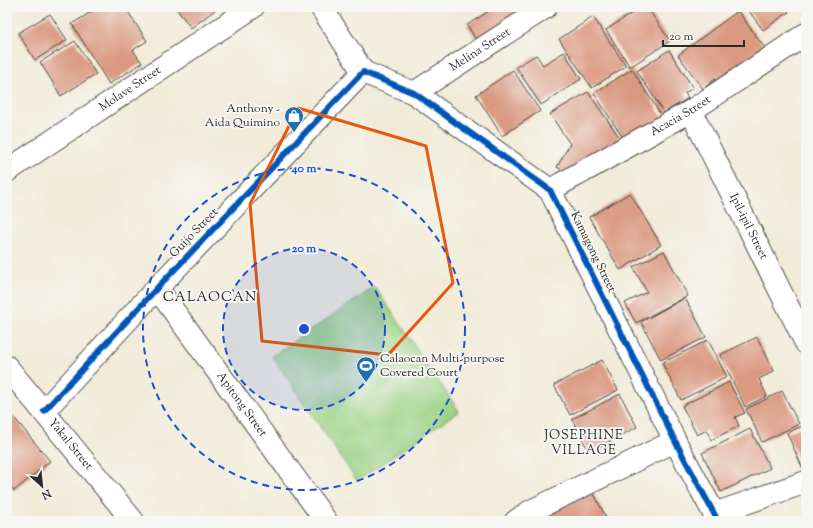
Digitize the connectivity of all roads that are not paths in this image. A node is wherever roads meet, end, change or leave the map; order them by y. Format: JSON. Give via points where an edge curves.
{"nodes":[{"id":1,"x":253,"y":7,"type":"edge"},
{"id":2,"x":321,"y":7,"type":"edge"},
{"id":3,"x":546,"y":7,"type":"edge"},
{"id":4,"x":806,"y":34,"type":"edge"},
{"id":5,"x":363,"y":72,"type":"junction"},
{"id":6,"x":414,"y":93,"type":"junction"},
{"id":7,"x":691,"y":111,"type":"junction"},
{"id":8,"x":7,"y":171,"type":"edge"},
{"id":9,"x":550,"y":190,"type":"junction"},
{"id":10,"x":156,"y":288,"type":"junction"},
{"id":11,"x":806,"y":343,"type":"edge"},
{"id":12,"x":7,"y":367,"type":"edge"},
{"id":13,"x":44,"y":411,"type":"junction"},
{"id":14,"x":675,"y":441,"type":"junction"},
{"id":15,"x":806,"y":482,"type":"edge"},
{"id":16,"x":716,"y":517,"type":"edge"},
{"id":17,"x":525,"y":518,"type":"edge"},
{"id":18,"x":133,"y":521,"type":"edge"},
{"id":19,"x":326,"y":521,"type":"edge"}],
"edges":[{"from":1,"to":8,"type":"street","name":"Molave Street"},
{"from":2,"to":5,"type":"street"},
{"from":3,"to":6,"type":"street","name":"Melina Street"},
{"from":4,"to":7,"type":"street","name":"Acacia Street"},
{"from":5,"to":6,"type":"street","name":"Kamagong Street"},
{"from":5,"to":10,"type":"street","name":"Guijo Street"},
{"from":6,"to":9,"type":"street","name":"Kamagong Street"},
{"from":7,"to":9,"type":"street","name":"Acacia Street"},
{"from":7,"to":11,"type":"street","name":"Ipil-ipil Street"},
{"from":9,"to":14,"type":"street","name":"Kamagong Street"},
{"from":10,"to":13,"type":"street","name":"Guijo Street"},
{"from":10,"to":19,"type":"street","name":"Apitong Street"},
{"from":12,"to":13,"type":"street","name":"Yakal Street"},
{"from":13,"to":18,"type":"street","name":"Yakal Street"},
{"from":14,"to":16,"type":"street","name":"Kamagong Street"},
{"from":14,"to":17,"type":"street"},
{"from":15,"to":16,"type":"street"}]}
